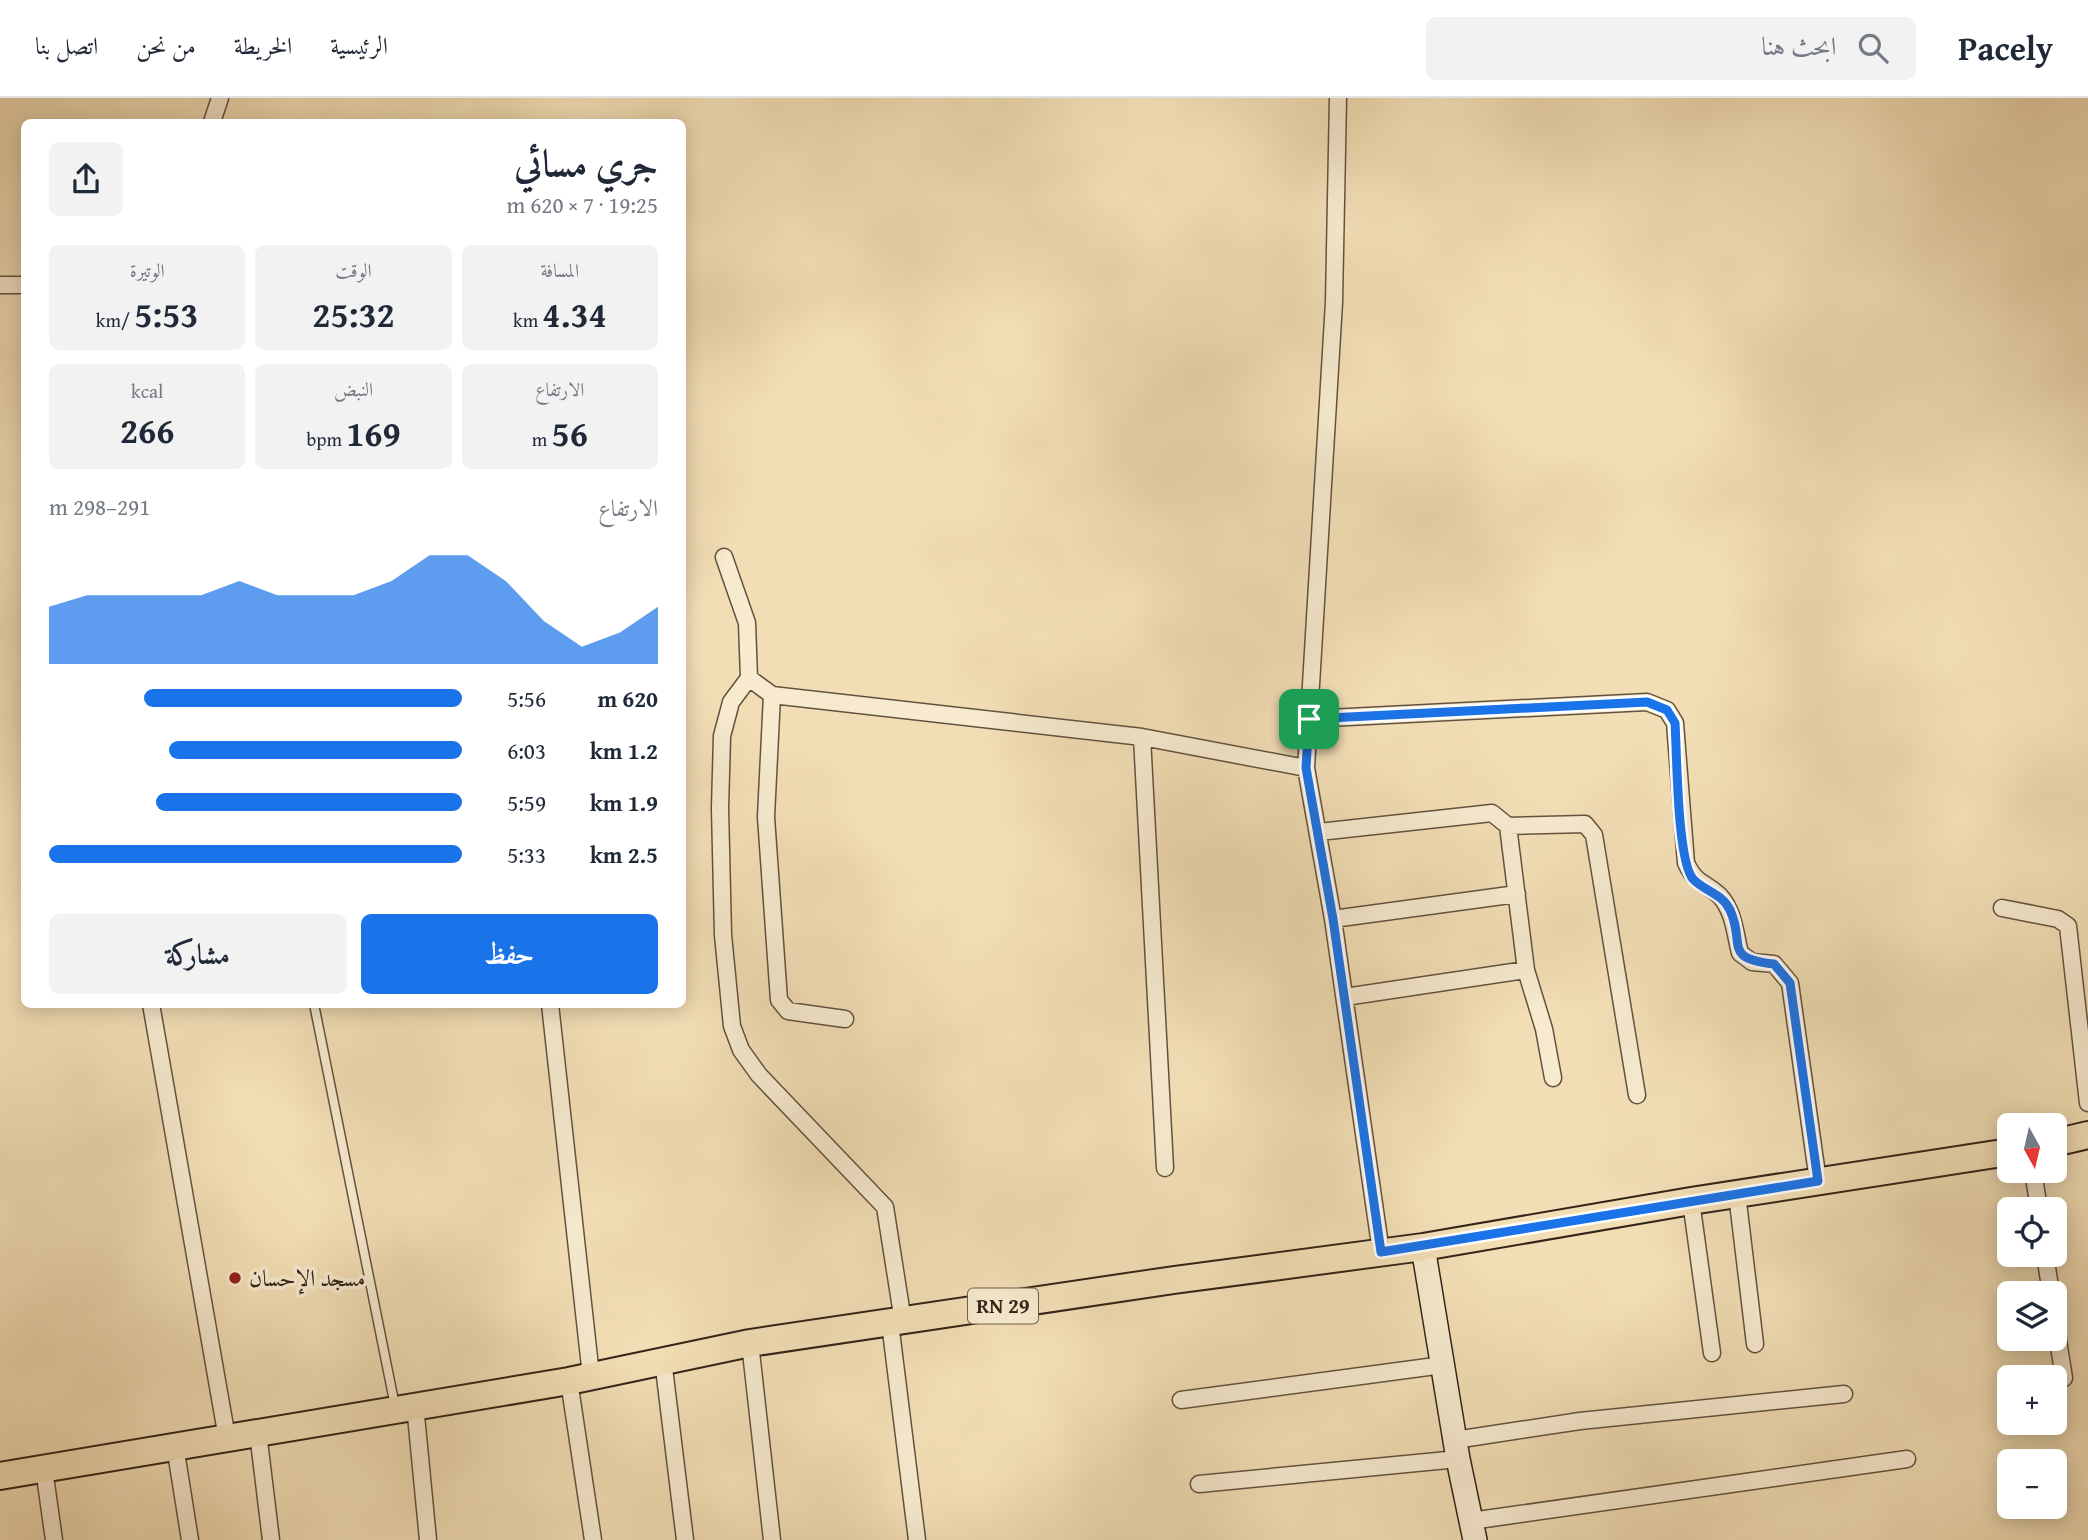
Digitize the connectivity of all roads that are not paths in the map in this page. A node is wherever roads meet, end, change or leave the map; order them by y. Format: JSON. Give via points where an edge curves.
{"nodes":[{"id":1,"x":220,"y":98,"type":"edge"},
{"id":2,"x":1338,"y":98,"type":"edge"},
{"id":3,"x":213,"y":119,"type":"edge"},
{"id":4,"x":0,"y":285,"type":"edge"},
{"id":5,"x":21,"y":285,"type":"edge"},
{"id":6,"x":724,"y":557,"type":"dead end"},
{"id":7,"x":749,"y":678,"type":"junction"},
{"id":8,"x":772,"y":695,"type":"junction"},
{"id":9,"x":1309,"y":719,"type":"junction"},
{"id":10,"x":1142,"y":737,"type":"junction"},
{"id":11,"x":1306,"y":768,"type":"junction"},
{"id":12,"x":1508,"y":826,"type":"junction"},
{"id":13,"x":1319,"y":832,"type":"junction"},
{"id":14,"x":1517,"y":894,"type":"junction"},
{"id":15,"x":2002,"y":908,"type":"dead end"},
{"id":16,"x":1333,"y":919,"type":"junction"},
{"id":17,"x":1527,"y":970,"type":"junction"},
{"id":18,"x":1345,"y":997,"type":"junction"},
{"id":19,"x":152,"y":1008,"type":"edge"},
{"id":20,"x":315,"y":1008,"type":"edge"},
{"id":21,"x":550,"y":1008,"type":"edge"},
{"id":22,"x":845,"y":1019,"type":"dead end"},
{"id":23,"x":1553,"y":1078,"type":"dead end"},
{"id":24,"x":1636,"y":1095,"type":"dead end"},
{"id":25,"x":2088,"y":1103,"type":"edge"},
{"id":26,"x":2088,"y":1135,"type":"edge"},
{"id":27,"x":2067,"y":1140,"type":"edge"},
{"id":28,"x":1997,"y":1154,"type":"edge"},
{"id":29,"x":1165,"y":1168,"type":"dead end"},
{"id":30,"x":1818,"y":1181,"type":"junction"},
{"id":31,"x":1737,"y":1194,"type":"junction"},
{"id":32,"x":1691,"y":1200,"type":"junction"},
{"id":33,"x":1423,"y":1248,"type":"junction"},
{"id":34,"x":1381,"y":1252,"type":"junction"},
{"id":35,"x":896,"y":1322,"type":"junction"},
{"id":36,"x":750,"y":1343,"type":"junction"},
{"id":37,"x":1755,"y":1344,"type":"dead end"},
{"id":38,"x":1712,"y":1353,"type":"dead end"},
{"id":39,"x":663,"y":1360,"type":"junction"},
{"id":40,"x":1443,"y":1365,"type":"junction"},
{"id":41,"x":580,"y":1378,"type":"junction"},
{"id":42,"x":1844,"y":1394,"type":"dead end"},
{"id":43,"x":1181,"y":1401,"type":"dead end"},
{"id":44,"x":405,"y":1407,"type":"junction"},
{"id":45,"x":258,"y":1433,"type":"junction"},
{"id":46,"x":227,"y":1438,"type":"junction"},
{"id":47,"x":175,"y":1446,"type":"junction"},
{"id":48,"x":1457,"y":1450,"type":"junction"},
{"id":49,"x":1907,"y":1459,"type":"dead end"},
{"id":50,"x":44,"y":1469,"type":"junction"},
{"id":51,"x":0,"y":1476,"type":"edge"},
{"id":52,"x":1199,"y":1484,"type":"dead end"},
{"id":53,"x":1473,"y":1530,"type":"edge"},
{"id":54,"x":54,"y":1540,"type":"edge"},
{"id":55,"x":190,"y":1540,"type":"edge"},
{"id":56,"x":271,"y":1540,"type":"edge"},
{"id":57,"x":428,"y":1540,"type":"edge"},
{"id":58,"x":593,"y":1540,"type":"edge"},
{"id":59,"x":685,"y":1540,"type":"edge"},
{"id":60,"x":772,"y":1540,"type":"edge"},
{"id":61,"x":918,"y":1540,"type":"edge"}],
"edges":[{"from":1,"to":3,"type":"street"},
{"from":2,"to":9,"type":"street","via":[[1334,302]]},
{"from":4,"to":5,"type":"street"},
{"from":6,"to":7,"type":"street","via":[[747,623]]},
{"from":7,"to":8,"type":"street"},
{"from":7,"to":35,"type":"street","via":[[731,702],[722,736],[723,935],[732,1027],[759,1075],[885,1207]]},
{"from":8,"to":10,"type":"street"},
{"from":8,"to":22,"type":"street","via":[[766,817],[779,1000],[788,1010]]},
{"from":9,"to":11,"type":"street"},
{"from":9,"to":30,"type":"street","via":[[1647,702],[1667,710],[1675,723],[1686,863],[1693,879],[1718,895],[1730,910],[1740,953],[1746,960],[1774,964],[1790,983]]},
{"from":10,"to":11,"type":"street"},
{"from":10,"to":29,"type":"street"},
{"from":11,"to":13,"type":"street"},
{"from":12,"to":13,"type":"street","via":[[1492,813]]},
{"from":12,"to":14,"type":"street"},
{"from":12,"to":24,"type":"street","via":[[1573,822],[1584,824],[1594,835]]},
{"from":13,"to":16,"type":"street"},
{"from":14,"to":16,"type":"street"},
{"from":14,"to":17,"type":"street"},
{"from":15,"to":25,"type":"street","via":[[2058,919],[2068,926]]},
{"from":16,"to":18,"type":"street"},
{"from":17,"to":18,"type":"street"},
{"from":17,"to":23,"type":"street"},
{"from":18,"to":34,"type":"street"},
{"from":19,"to":46,"type":"street"},
{"from":20,"to":44,"type":"lane"},
{"from":21,"to":41,"type":"street"},
{"from":26,"to":27,"type":"main road"},
{"from":28,"to":30,"type":"main road","number":"RN 29"},
{"from":30,"to":31,"type":"main road","number":"RN 29"},
{"from":31,"to":32,"type":"main road","number":"RN 29"},
{"from":31,"to":37,"type":"street"},
{"from":32,"to":33,"type":"main road","number":"RN 29"},
{"from":32,"to":38,"type":"street"},
{"from":33,"to":34,"type":"main road","number":"RN 29"},
{"from":33,"to":40,"type":"main road"},
{"from":34,"to":35,"type":"main road","number":"RN 29"},
{"from":35,"to":36,"type":"main road","number":"RN 29"},
{"from":35,"to":61,"type":"street"},
{"from":36,"to":39,"type":"main road","number":"RN 29"},
{"from":36,"to":60,"type":"street"},
{"from":39,"to":41,"type":"main road","number":"RN 29"},
{"from":39,"to":59,"type":"street"},
{"from":40,"to":43,"type":"street"},
{"from":40,"to":48,"type":"main road"},
{"from":41,"to":44,"type":"main road","number":"RN 29"},
{"from":41,"to":58,"type":"street"},
{"from":42,"to":48,"type":"street","via":[[1580,1421]]},
{"from":44,"to":45,"type":"main road","number":"RN 29"},
{"from":44,"to":57,"type":"street"},
{"from":45,"to":46,"type":"main road","number":"RN 29"},
{"from":45,"to":56,"type":"street"},
{"from":46,"to":47,"type":"main road","number":"RN 29"},
{"from":47,"to":50,"type":"main road","number":"RN 29"},
{"from":47,"to":55,"type":"street"},
{"from":48,"to":52,"type":"street"},
{"from":48,"to":53,"type":"main road"},
{"from":49,"to":53,"type":"street"},
{"from":50,"to":51,"type":"main road","number":"RN 29"},
{"from":50,"to":54,"type":"street"}]}
